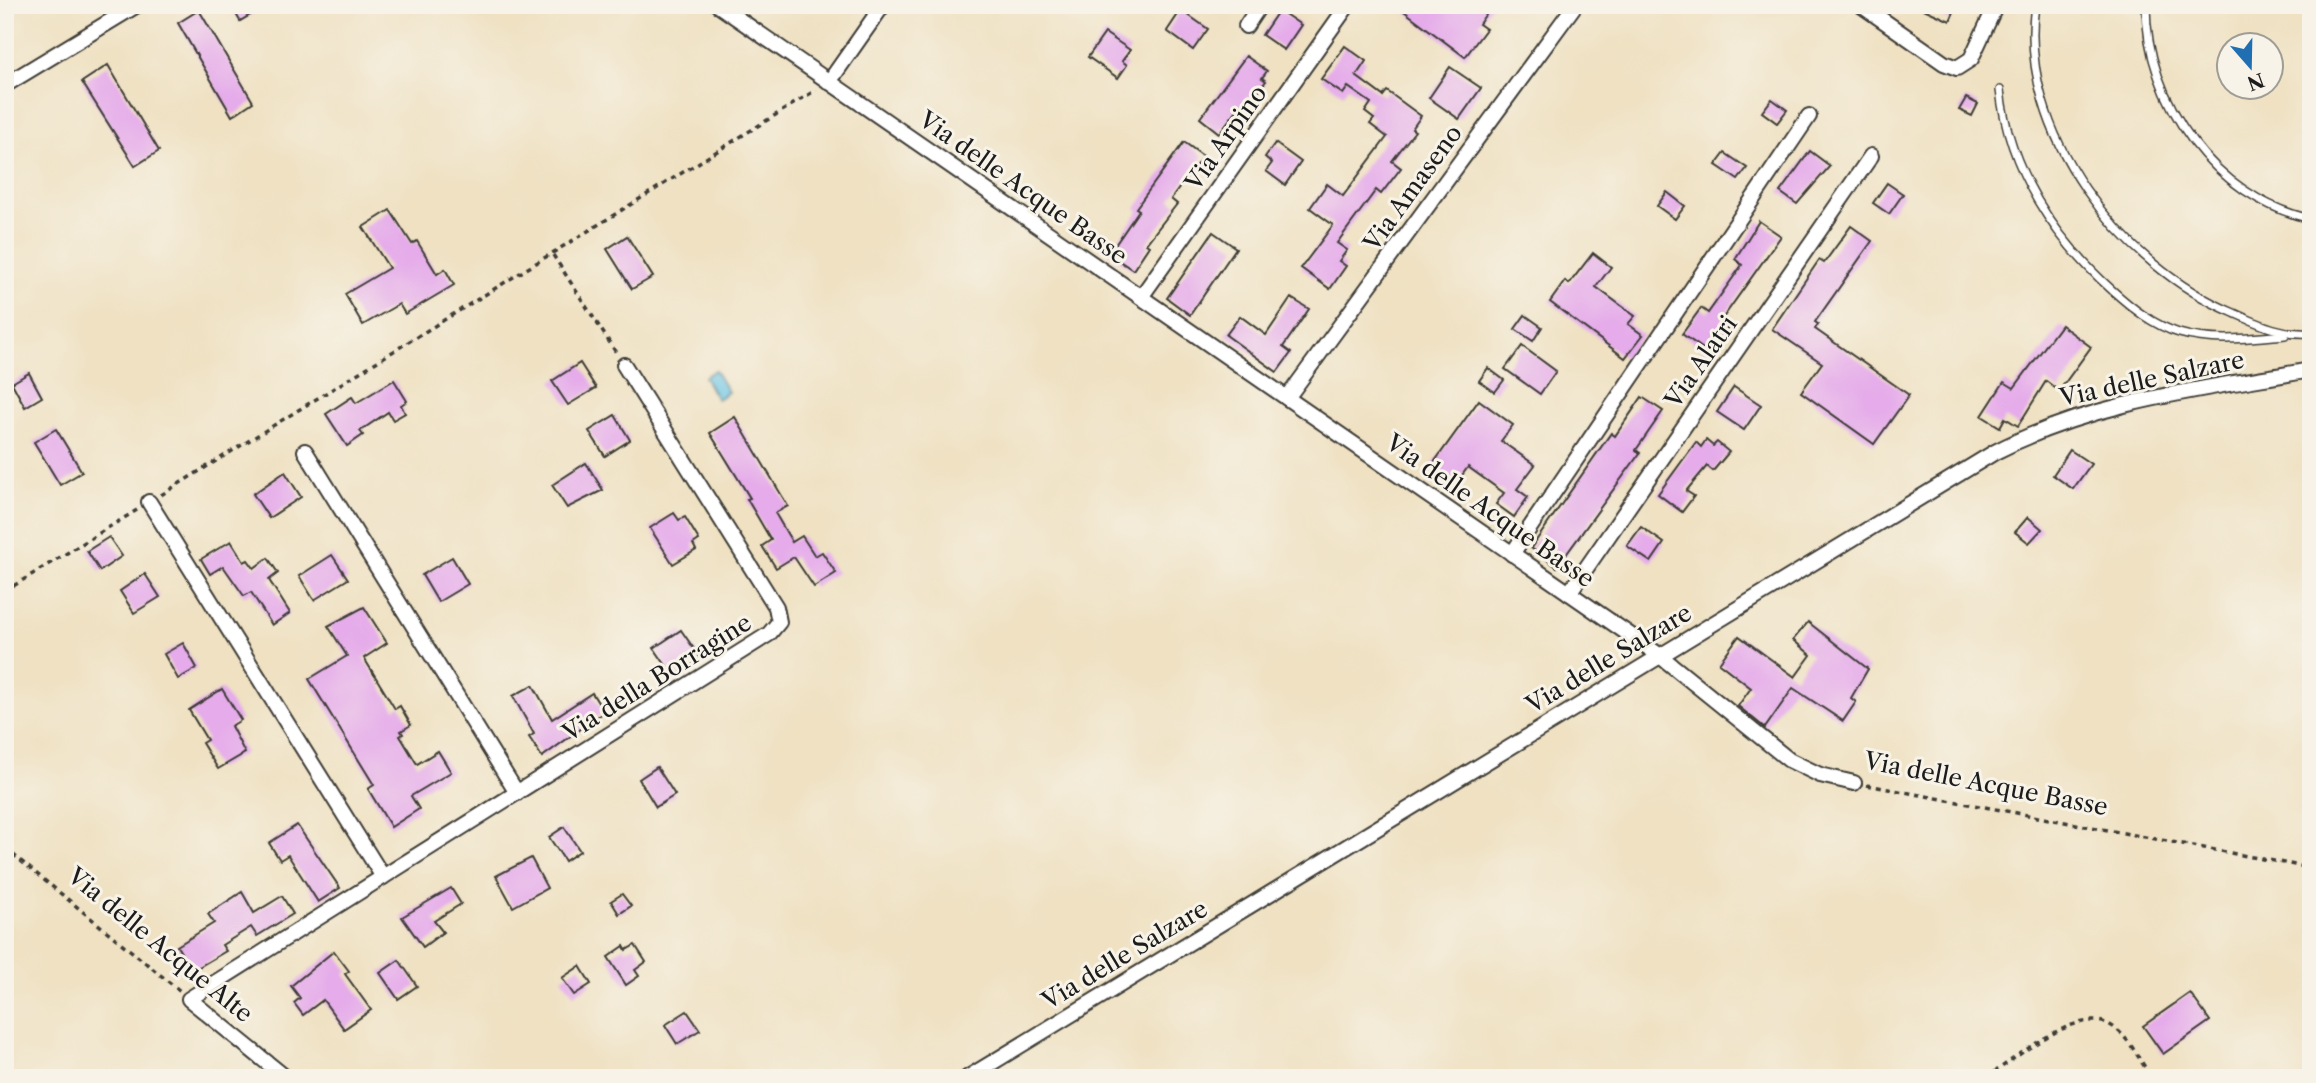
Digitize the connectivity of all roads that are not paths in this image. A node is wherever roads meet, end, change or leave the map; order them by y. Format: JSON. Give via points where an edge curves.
{"nodes":[{"id":1,"x":137,"y":5,"type":"edge"},
{"id":2,"x":883,"y":5,"type":"edge"},
{"id":3,"x":1260,"y":5,"type":"edge"},
{"id":4,"x":1348,"y":5,"type":"edge"},
{"id":5,"x":1575,"y":5,"type":"edge"},
{"id":6,"x":1861,"y":5,"type":"edge"},
{"id":7,"x":1996,"y":5,"type":"edge"},
{"id":8,"x":2035,"y":5,"type":"edge"},
{"id":9,"x":2146,"y":5,"type":"edge"},
{"id":10,"x":722,"y":6,"type":"edge"},
{"id":11,"x":1246,"y":26,"type":"dead end"},
{"id":12,"x":829,"y":82,"type":"junction"},
{"id":13,"x":5,"y":85,"type":"edge"},
{"id":14,"x":2000,"y":90,"type":"dead end"},
{"id":15,"x":1809,"y":116,"type":"dead end"},
{"id":16,"x":1871,"y":156,"type":"dead end"},
{"id":17,"x":2311,"y":219,"type":"edge"},
{"id":18,"x":1141,"y":297,"type":"junction"},
{"id":19,"x":2311,"y":332,"type":"edge"},
{"id":20,"x":2289,"y":334,"type":"junction"},
{"id":21,"x":624,"y":365,"type":"road end"},
{"id":22,"x":2311,"y":370,"type":"edge"},
{"id":23,"x":1287,"y":398,"type":"junction"},
{"id":24,"x":305,"y":451,"type":"dead end"},
{"id":25,"x":149,"y":502,"type":"road end"},
{"id":26,"x":1512,"y":554,"type":"junction"},
{"id":27,"x":1569,"y":593,"type":"junction"},
{"id":28,"x":1659,"y":655,"type":"junction"},
{"id":29,"x":1854,"y":783,"type":"road end"},
{"id":30,"x":517,"y":793,"type":"junction"},
{"id":31,"x":383,"y":877,"type":"junction"},
{"id":32,"x":190,"y":999,"type":"joint"},
{"id":33,"x":286,"y":1078,"type":"edge"},
{"id":34,"x":967,"y":1078,"type":"edge"}],
"edges":[{"from":1,"to":13,"type":"street"},
{"from":2,"to":12,"type":"street"},
{"from":3,"to":11,"type":"street"},
{"from":4,"to":18,"type":"street","name":"Via Arpino"},
{"from":5,"to":23,"type":"street","name":"Via Amaseno"},
{"from":6,"to":7,"type":"street","via":[[1953,68],[1971,60]]},
{"from":8,"to":20,"type":"lane","via":[[2033,56],[2041,96],[2063,149],[2096,205],[2126,240],[2187,289],[2225,310]]},
{"from":9,"to":17,"type":"lane","via":[[2157,69],[2182,124],[2202,153],[2256,198]]},
{"from":10,"to":12,"type":"street","name":"Via delle Acque Basse"},
{"from":12,"to":18,"type":"street","name":"Via delle Acque Basse"},
{"from":14,"to":20,"type":"lane","via":[[2013,149],[2046,213],[2081,261],[2129,305],[2156,323],[2192,336],[2222,339]]},
{"from":15,"to":26,"type":"street"},
{"from":16,"to":27,"type":"street","name":"Via Alatri"},
{"from":18,"to":23,"type":"street","name":"Via delle Acque Basse"},
{"from":19,"to":20,"type":"lane"},
{"from":21,"to":30,"type":"street","name":"Via della Borragine","via":[[776,607],[779,622],[769,634]]},
{"from":22,"to":28,"type":"street","name":"Via delle Salzare","via":[[2118,405],[2040,429],[1965,468]]},
{"from":23,"to":26,"type":"street","name":"Via delle Acque Basse"},
{"from":24,"to":30,"type":"street"},
{"from":25,"to":31,"type":"street"},
{"from":26,"to":27,"type":"street","name":"Via delle Acque Basse"},
{"from":27,"to":28,"type":"street","name":"Via delle Acque Basse"},
{"from":28,"to":29,"type":"street","name":"Via delle Acque Basse","via":[[1789,760],[1820,775]]},
{"from":28,"to":34,"type":"street","name":"Via delle Salzare"},
{"from":30,"to":31,"type":"street","name":"Via della Borragine"},
{"from":31,"to":32,"type":"street","name":"Via della Borragine"},
{"from":32,"to":33,"type":"street","name":"Via delle Acque Alte"}]}
